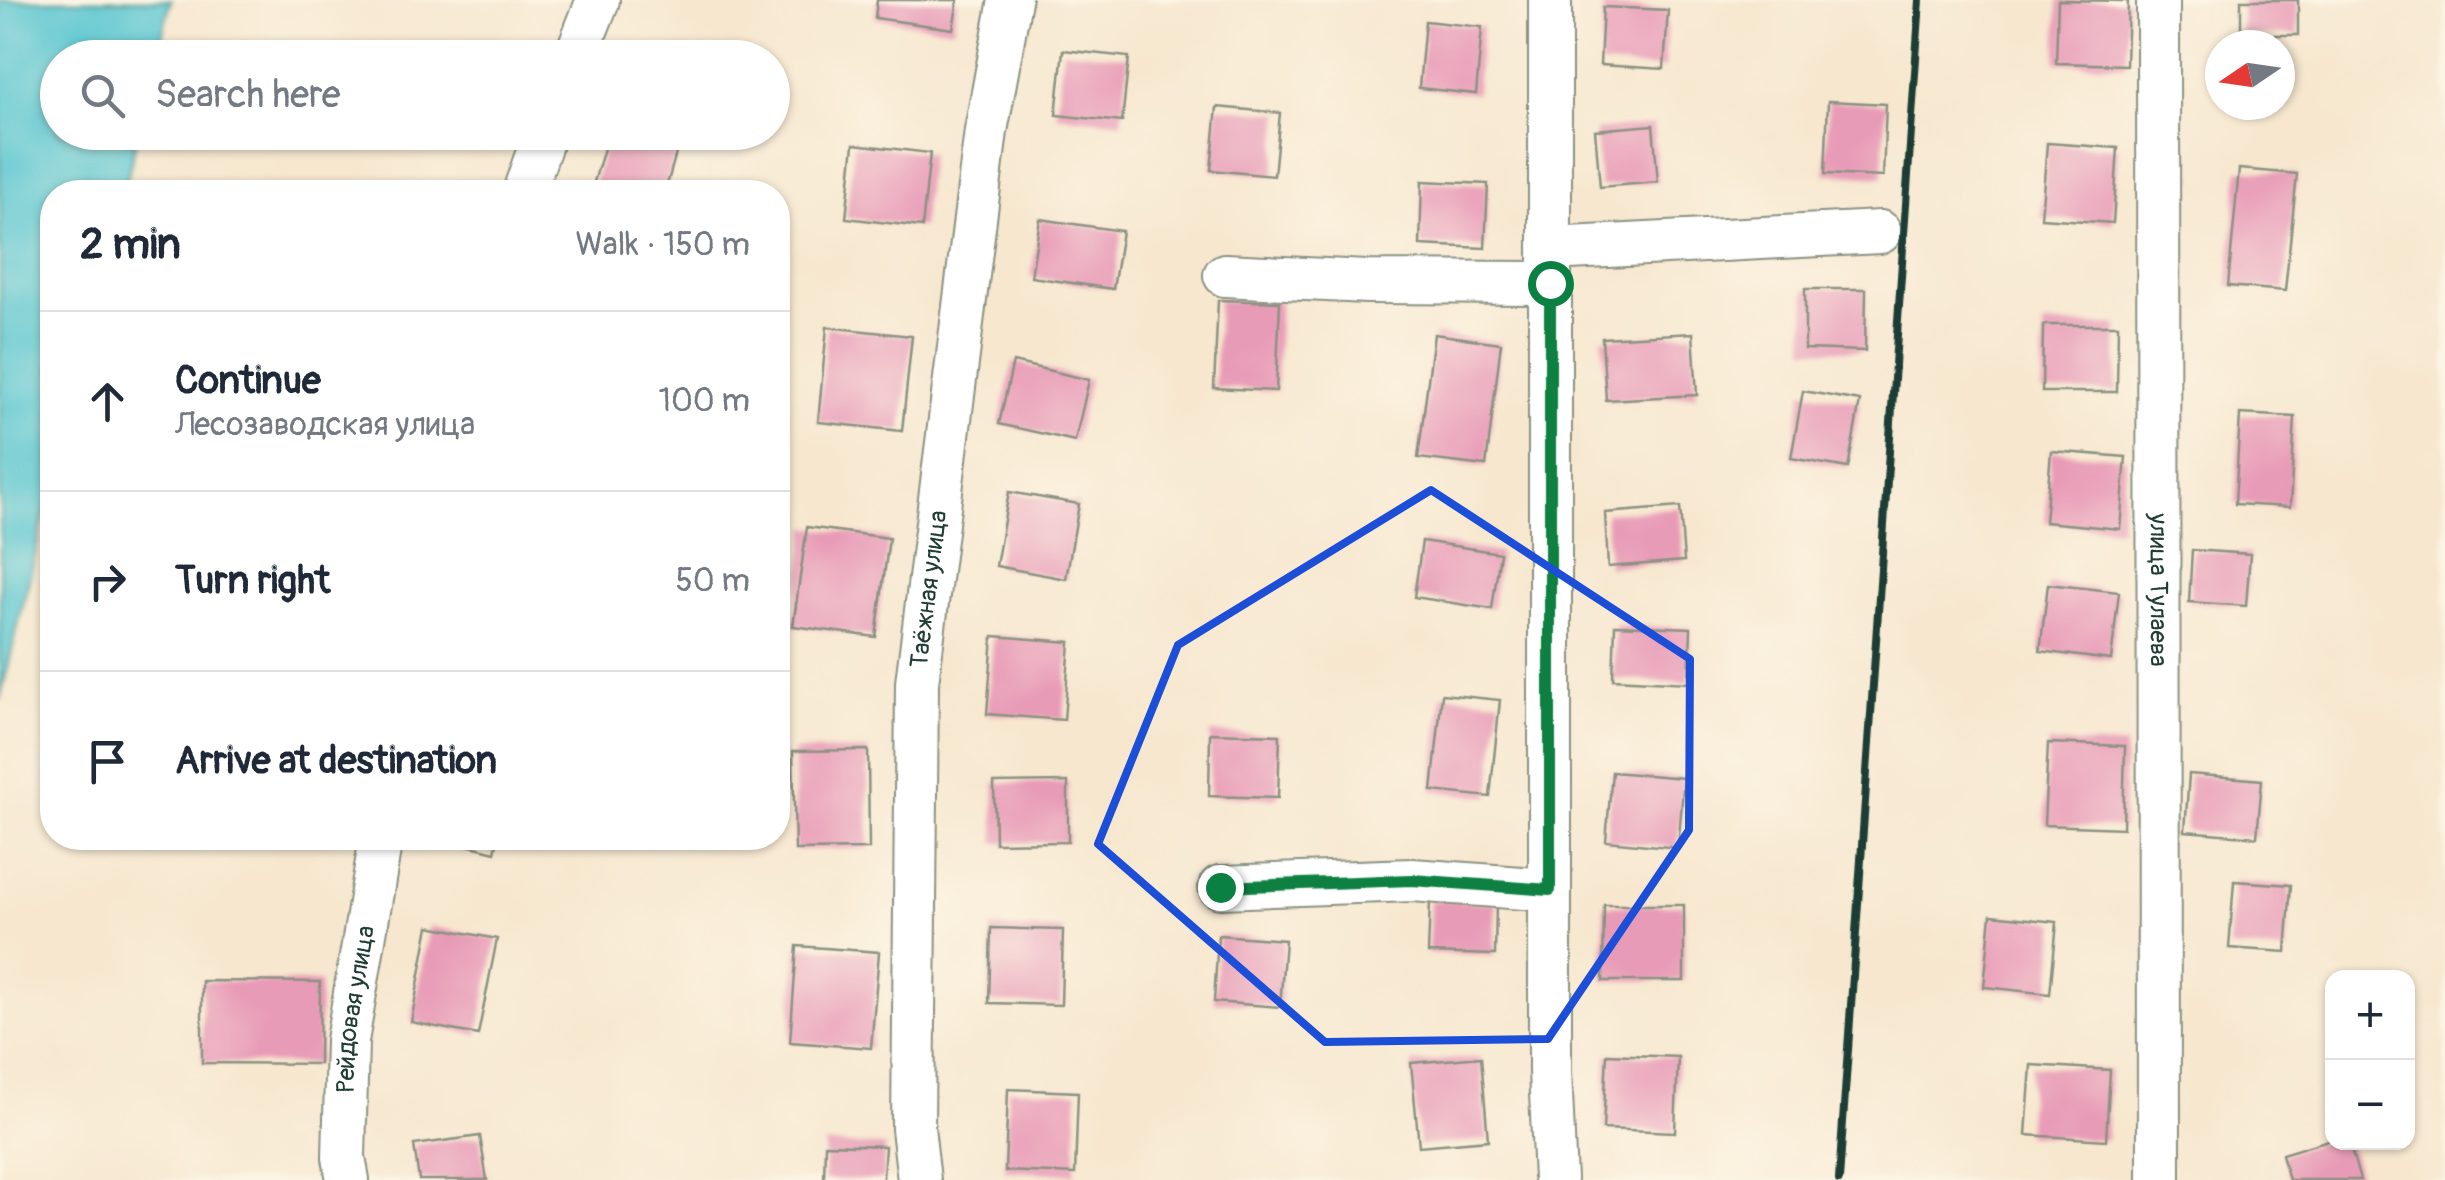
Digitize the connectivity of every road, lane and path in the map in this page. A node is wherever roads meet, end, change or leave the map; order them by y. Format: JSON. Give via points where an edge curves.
{"nodes":[{"id":1,"x":598,"y":0,"type":"edge"},
{"id":2,"x":1010,"y":0,"type":"edge"},
{"id":3,"x":1550,"y":0,"type":"edge"},
{"id":4,"x":2158,"y":0,"type":"edge"},
{"id":5,"x":582,"y":40,"type":"edge"},
{"id":6,"x":539,"y":150,"type":"edge"},
{"id":7,"x":528,"y":180,"type":"edge"},
{"id":8,"x":1880,"y":232,"type":"dead end"},
{"id":9,"x":1550,"y":266,"type":"junction"},
{"id":10,"x":1225,"y":275,"type":"dead end"},
{"id":11,"x":379,"y":850,"type":"edge"},
{"id":12,"x":1220,"y":887,"type":"dead end"},
{"id":13,"x":1550,"y":890,"type":"junction"},
{"id":14,"x":348,"y":1180,"type":"edge"},
{"id":15,"x":919,"y":1180,"type":"edge"},
{"id":16,"x":1555,"y":1180,"type":"edge"},
{"id":17,"x":2159,"y":1180,"type":"edge"}],
"edges":[{"from":1,"to":5,"type":"street"},
{"from":2,"to":15,"type":"street","name":"Таёжная улица","via":[[986,131],[918,683],[913,1128]]},
{"from":3,"to":9,"type":"street"},
{"from":4,"to":17,"type":"street","name":"улица Тулаева"},
{"from":6,"to":7,"type":"street"},
{"from":8,"to":9,"type":"street"},
{"from":9,"to":10,"type":"street","via":[[1368,282]]},
{"from":9,"to":13,"type":"street"},
{"from":11,"to":14,"type":"street","name":"Рейдовая улица","via":[[347,1041]]},
{"from":12,"to":13,"type":"street","via":[[1412,880]]},
{"from":13,"to":16,"type":"street"}]}
